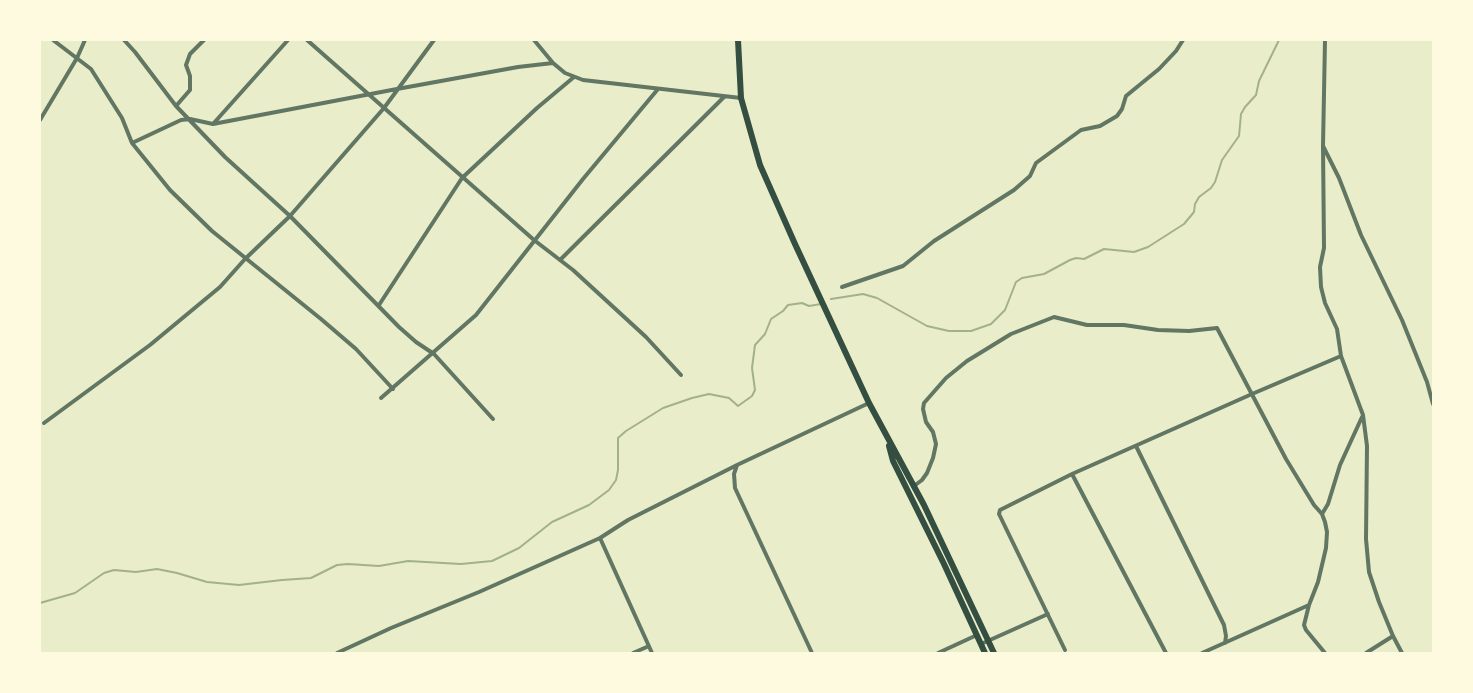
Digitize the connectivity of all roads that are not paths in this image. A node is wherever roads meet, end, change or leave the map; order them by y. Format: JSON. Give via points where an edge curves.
{"nodes":[{"id":1,"x":53,"y":40,"type":"edge"},
{"id":2,"x":85,"y":40,"type":"edge"},
{"id":3,"x":124,"y":40,"type":"edge"},
{"id":4,"x":204,"y":40,"type":"edge"},
{"id":5,"x":288,"y":40,"type":"edge"},
{"id":6,"x":307,"y":40,"type":"edge"},
{"id":7,"x":434,"y":40,"type":"edge"},
{"id":8,"x":534,"y":40,"type":"edge"},
{"id":9,"x":738,"y":40,"type":"edge"},
{"id":10,"x":1183,"y":40,"type":"edge"},
{"id":11,"x":1325,"y":40,"type":"edge"},
{"id":12,"x":78,"y":58,"type":"junction"},
{"id":13,"x":553,"y":63,"type":"junction"},
{"id":14,"x":574,"y":77,"type":"junction"},
{"id":15,"x":397,"y":89,"type":"junction"},
{"id":16,"x":658,"y":89,"type":"junction"},
{"id":17,"x":369,"y":94,"type":"junction"},
{"id":18,"x":724,"y":97,"type":"junction"},
{"id":19,"x":741,"y":98,"type":"junction"},
{"id":20,"x":176,"y":106,"type":"junction"},
{"id":21,"x":384,"y":108,"type":"junction"},
{"id":22,"x":190,"y":119,"type":"junction"},
{"id":23,"x":40,"y":120,"type":"edge"},
{"id":24,"x":213,"y":124,"type":"junction"},
{"id":25,"x":132,"y":143,"type":"junction"},
{"id":26,"x":1323,"y":146,"type":"junction"},
{"id":27,"x":462,"y":178,"type":"junction"},
{"id":28,"x":290,"y":216,"type":"junction"},
{"id":29,"x":534,"y":240,"type":"junction"},
{"id":30,"x":245,"y":259,"type":"junction"},
{"id":31,"x":560,"y":260,"type":"junction"},
{"id":32,"x":842,"y":288,"type":"dead end"},
{"id":33,"x":379,"y":305,"type":"junction"},
{"id":34,"x":434,"y":354,"type":"junction"},
{"id":35,"x":1341,"y":356,"type":"junction"},
{"id":36,"x":681,"y":375,"type":"dead end"},
{"id":37,"x":1433,"y":380,"type":"edge"},
{"id":38,"x":1427,"y":382,"type":"junction"},
{"id":39,"x":393,"y":389,"type":"junction"},
{"id":40,"x":1252,"y":394,"type":"junction"},
{"id":41,"x":382,"y":398,"type":"dead end"},
{"id":42,"x":869,"y":403,"type":"junction"},
{"id":43,"x":1433,"y":404,"type":"edge"},
{"id":44,"x":1363,"y":415,"type":"junction"},
{"id":45,"x":493,"y":419,"type":"dead end"},
{"id":46,"x":44,"y":423,"type":"dead end"},
{"id":47,"x":886,"y":437,"type":"junction"},
{"id":48,"x":1136,"y":446,"type":"junction"},
{"id":49,"x":737,"y":465,"type":"junction"},
{"id":50,"x":1072,"y":474,"type":"junction"},
{"id":51,"x":914,"y":486,"type":"junction"},
{"id":52,"x":1322,"y":514,"type":"junction"},
{"id":53,"x":600,"y":538,"type":"junction"},
{"id":54,"x":1309,"y":605,"type":"junction"},
{"id":55,"x":1048,"y":614,"type":"junction"},
{"id":56,"x":984,"y":632,"type":"junction"},
{"id":57,"x":977,"y":636,"type":"junction"},
{"id":58,"x":1393,"y":636,"type":"junction"},
{"id":59,"x":988,"y":641,"type":"junction"},
{"id":60,"x":1225,"y":643,"type":"junction"},
{"id":61,"x":981,"y":644,"type":"junction"},
{"id":62,"x":649,"y":646,"type":"junction"},
{"id":63,"x":1215,"y":648,"type":"junction"},
{"id":64,"x":1065,"y":650,"type":"dead end"},
{"id":65,"x":337,"y":653,"type":"edge"},
{"id":66,"x":632,"y":653,"type":"edge"},
{"id":67,"x":652,"y":653,"type":"edge"},
{"id":68,"x":812,"y":653,"type":"edge"},
{"id":69,"x":938,"y":653,"type":"edge"},
{"id":70,"x":985,"y":653,"type":"edge"},
{"id":71,"x":994,"y":653,"type":"edge"},
{"id":72,"x":1166,"y":653,"type":"edge"},
{"id":73,"x":1202,"y":653,"type":"edge"},
{"id":74,"x":1218,"y":653,"type":"edge"},
{"id":75,"x":1325,"y":653,"type":"edge"},
{"id":76,"x":1366,"y":653,"type":"edge"},
{"id":77,"x":1402,"y":653,"type":"edge"}],
"edges":[{"from":1,"to":12,"type":"street"},
{"from":2,"to":12,"type":"street"},
{"from":3,"to":20,"type":"street"},
{"from":4,"to":20,"type":"street","via":[[190,54],[186,65],[190,90]]},
{"from":5,"to":24,"type":"street"},
{"from":6,"to":17,"type":"street"},
{"from":7,"to":15,"type":"street"},
{"from":8,"to":13,"type":"street"},
{"from":9,"to":19,"type":"main road"},
{"from":10,"to":32,"type":"street","via":[[1159,69],[1126,96],[1117,116],[1100,126],[1081,130],[1036,163],[1030,176],[1014,190],[934,241],[902,266]]},
{"from":11,"to":26,"type":"street"},
{"from":12,"to":23,"type":"street"},
{"from":12,"to":25,"type":"street","via":[[91,69],[122,118]]},
{"from":13,"to":14,"type":"street"},
{"from":13,"to":15,"type":"street"},
{"from":14,"to":16,"type":"street"},
{"from":14,"to":27,"type":"street"},
{"from":15,"to":17,"type":"street"},
{"from":15,"to":21,"type":"street"},
{"from":16,"to":18,"type":"street"},
{"from":16,"to":29,"type":"street"},
{"from":17,"to":21,"type":"street"},
{"from":17,"to":24,"type":"street"},
{"from":18,"to":19,"type":"street"},
{"from":18,"to":31,"type":"street"},
{"from":19,"to":42,"type":"main road","via":[[760,165]]},
{"from":20,"to":22,"type":"street"},
{"from":21,"to":27,"type":"street"},
{"from":21,"to":28,"type":"street"},
{"from":22,"to":24,"type":"street"},
{"from":22,"to":25,"type":"street","via":[[181,120]]},
{"from":22,"to":28,"type":"street","via":[[225,157]]},
{"from":25,"to":30,"type":"street","via":[[170,190]]},
{"from":26,"to":35,"type":"street","via":[[1321,287],[1336,329]]},
{"from":26,"to":38,"type":"street"},
{"from":27,"to":29,"type":"street"},
{"from":27,"to":33,"type":"street"},
{"from":28,"to":30,"type":"street"},
{"from":28,"to":33,"type":"street"},
{"from":29,"to":31,"type":"street"},
{"from":29,"to":34,"type":"street","via":[[476,315]]},
{"from":30,"to":39,"type":"street","via":[[356,349]]},
{"from":30,"to":46,"type":"street","via":[[220,287],[150,345]]},
{"from":31,"to":36,"type":"street","via":[[646,337]]},
{"from":33,"to":34,"type":"street","via":[[399,327]]},
{"from":34,"to":39,"type":"street"},
{"from":34,"to":45,"type":"street"},
{"from":35,"to":40,"type":"street"},
{"from":35,"to":44,"type":"street"},
{"from":37,"to":38,"type":"street"},
{"from":38,"to":43,"type":"street"},
{"from":39,"to":41,"type":"street"},
{"from":40,"to":48,"type":"street"},
{"from":40,"to":51,"type":"street","via":[[1217,328],[1158,330],[1087,325],[1054,317],[1011,334],[967,361],[946,378],[924,403],[926,422],[936,444],[927,473]]},
{"from":40,"to":52,"type":"street","via":[[1290,466]]},
{"from":42,"to":47,"type":"main road"},
{"from":42,"to":49,"type":"street"},
{"from":44,"to":52,"type":"street"},
{"from":44,"to":58,"type":"street","via":[[1367,446],[1369,572]]},
{"from":47,"to":51,"type":"main road"},
{"from":47,"to":57,"type":"main road","via":[[893,460]]},
{"from":48,"to":50,"type":"street"},
{"from":48,"to":60,"type":"street","via":[[1224,624]]},
{"from":49,"to":53,"type":"street","via":[[628,520]]},
{"from":49,"to":68,"type":"street","via":[[735,488]]},
{"from":50,"to":55,"type":"street","via":[[1000,510]]},
{"from":50,"to":72,"type":"street"},
{"from":51,"to":56,"type":"main road"},
{"from":52,"to":54,"type":"street","via":[[1327,532],[1326,548]]},
{"from":53,"to":62,"type":"street"},
{"from":53,"to":65,"type":"street"},
{"from":54,"to":60,"type":"street"},
{"from":54,"to":75,"type":"street","via":[[1304,625]]},
{"from":55,"to":59,"type":"street"},
{"from":55,"to":64,"type":"street"},
{"from":56,"to":57,"type":"street"},
{"from":56,"to":59,"type":"main road"},
{"from":57,"to":61,"type":"main road"},
{"from":57,"to":69,"type":"street"},
{"from":58,"to":76,"type":"street"},
{"from":58,"to":77,"type":"street"},
{"from":59,"to":61,"type":"street"},
{"from":59,"to":71,"type":"main road"},
{"from":60,"to":63,"type":"street"},
{"from":61,"to":70,"type":"main road"},
{"from":62,"to":66,"type":"street"},
{"from":62,"to":67,"type":"street"},
{"from":63,"to":73,"type":"street"},
{"from":63,"to":74,"type":"street"}]}
